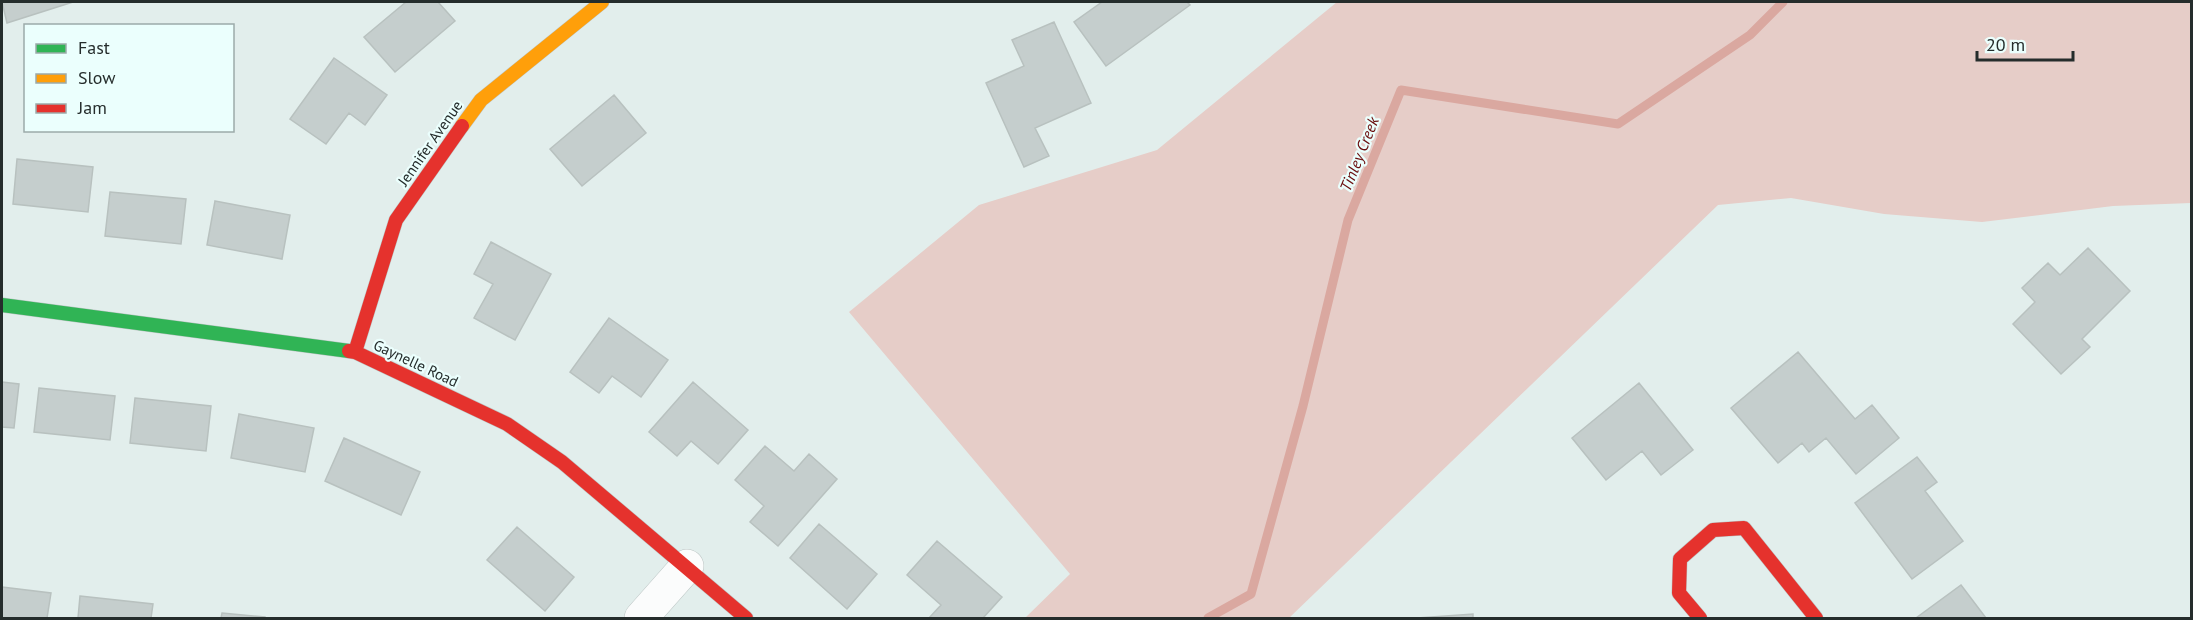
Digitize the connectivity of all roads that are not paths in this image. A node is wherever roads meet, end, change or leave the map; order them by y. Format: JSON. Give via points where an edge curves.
{"nodes":[{"id":1,"x":602,"y":2,"type":"edge"},
{"id":2,"x":2,"y":305,"type":"edge"},
{"id":3,"x":355,"y":352,"type":"junction"},
{"id":4,"x":687,"y":566,"type":"junction"},
{"id":5,"x":640,"y":618,"type":"edge"},
{"id":6,"x":746,"y":618,"type":"edge"},
{"id":7,"x":1700,"y":618,"type":"edge"},
{"id":8,"x":1816,"y":618,"type":"edge"}],
"edges":[{"from":1,"to":3,"type":"street","name":"Jennifer Avenue","via":[[481,100],[409,201],[396,220]]},
{"from":2,"to":3,"type":"street","name":"Gaynelle Road"},
{"from":3,"to":4,"type":"street","name":"Gaynelle Road","via":[[507,424],[562,462]]},
{"from":4,"to":5,"type":"street"},
{"from":4,"to":6,"type":"street","name":"Gaynelle Road"},
{"from":7,"to":8,"type":"street","via":[[1680,593],[1680,559],[1713,530],[1744,528]]}]}
